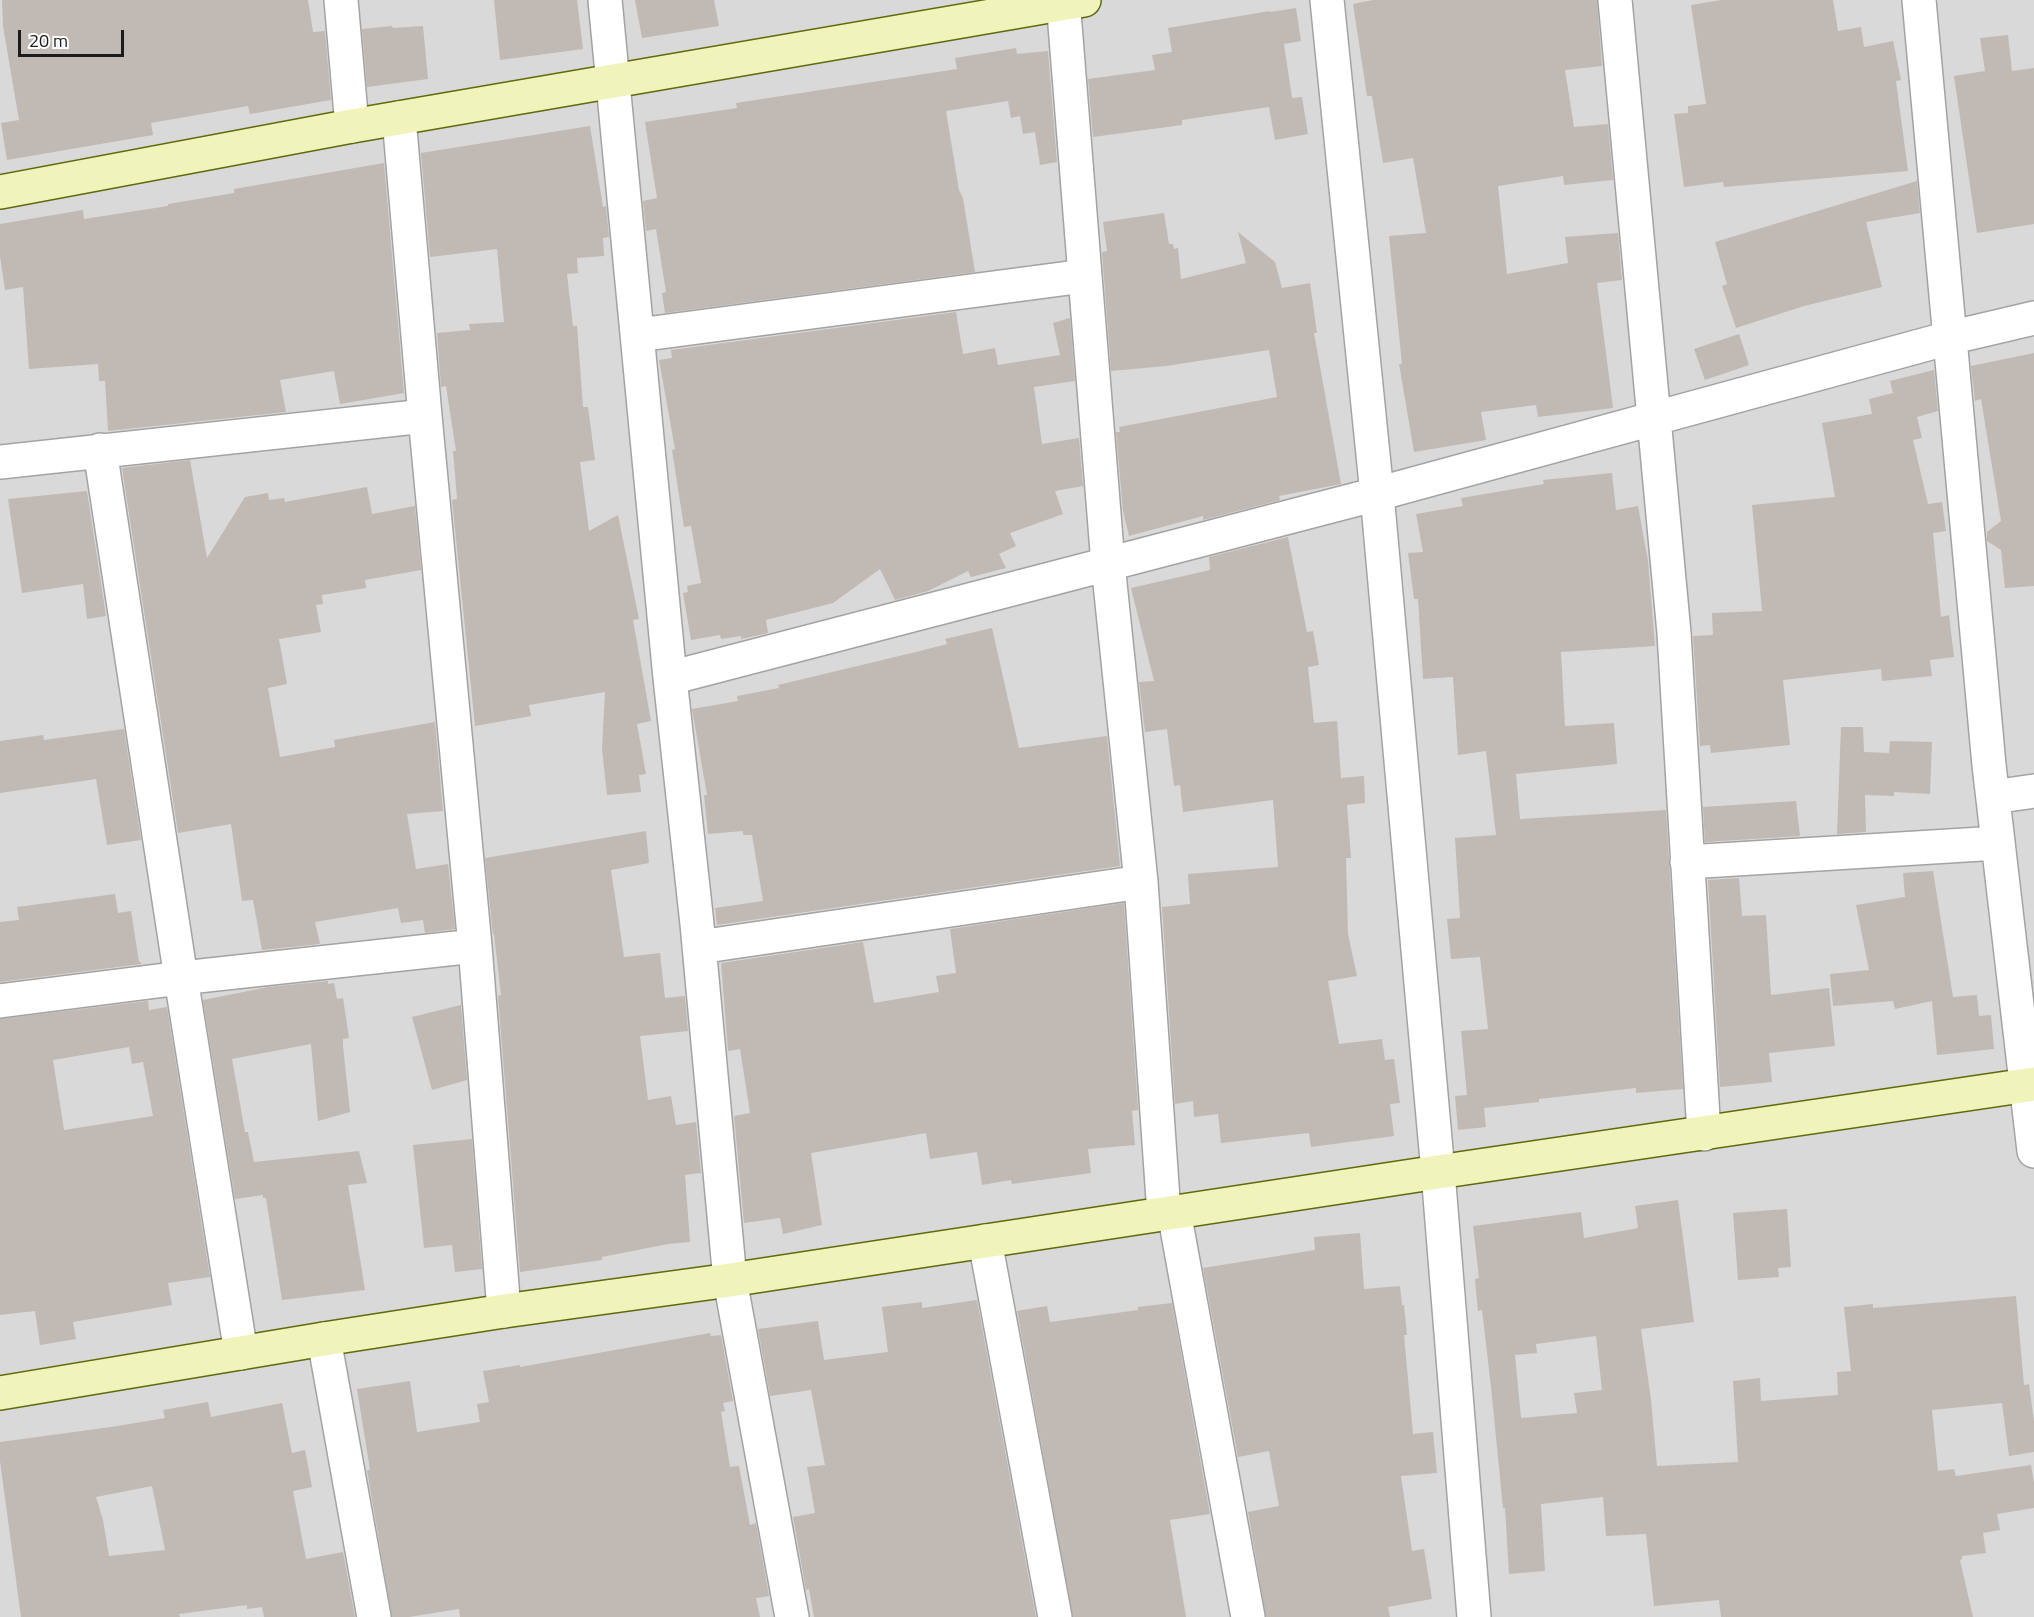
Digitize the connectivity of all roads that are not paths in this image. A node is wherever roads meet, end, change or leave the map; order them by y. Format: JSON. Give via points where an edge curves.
{"nodes":[{"id":1,"x":341,"y":0,"type":"edge"},
{"id":2,"x":605,"y":0,"type":"edge"},
{"id":3,"x":1327,"y":0,"type":"edge"},
{"id":4,"x":1615,"y":0,"type":"edge"},
{"id":5,"x":1919,"y":0,"type":"edge"},
{"id":6,"x":1070,"y":1,"type":"edge"},
{"id":7,"x":612,"y":81,"type":"junction"},
{"id":8,"x":399,"y":117,"type":"junction"},
{"id":9,"x":352,"y":126,"type":"junction"},
{"id":10,"x":0,"y":192,"type":"edge"},
{"id":11,"x":1084,"y":276,"type":"junction"},
{"id":12,"x":2034,"y":318,"type":"edge"},
{"id":13,"x":638,"y":335,"type":"junction"},
{"id":14,"x":1949,"y":338,"type":"junction"},
{"id":15,"x":425,"y":416,"type":"junction"},
{"id":16,"x":1653,"y":420,"type":"junction"},
{"id":17,"x":100,"y":450,"type":"junction"},
{"id":18,"x":0,"y":462,"type":"edge"},
{"id":19,"x":1377,"y":494,"type":"junction"},
{"id":20,"x":1108,"y":564,"type":"junction"},
{"id":21,"x":670,"y":678,"type":"junction"},
{"id":22,"x":2034,"y":791,"type":"edge"},
{"id":23,"x":1993,"y":797,"type":"junction"},
{"id":24,"x":1998,"y":843,"type":"junction"},
{"id":25,"x":1687,"y":862,"type":"junction"},
{"id":26,"x":1141,"y":882,"type":"junction"},
{"id":27,"x":475,"y":946,"type":"junction"},
{"id":28,"x":699,"y":946,"type":"junction"},
{"id":29,"x":181,"y":978,"type":"junction"},
{"id":30,"x":0,"y":1002,"type":"edge"},
{"id":31,"x":2031,"y":1085,"type":"edge"},
{"id":32,"x":1704,"y":1134,"type":"junction"},
{"id":33,"x":2034,"y":1151,"type":"edge"},
{"id":34,"x":1438,"y":1172,"type":"junction"},
{"id":35,"x":1169,"y":1213,"type":"junction"},
{"id":36,"x":985,"y":1241,"type":"junction"},
{"id":37,"x":730,"y":1280,"type":"junction"},
{"id":38,"x":504,"y":1311,"type":"junction"},
{"id":39,"x":324,"y":1339,"type":"junction"},
{"id":40,"x":241,"y":1353,"type":"junction"},
{"id":41,"x":0,"y":1393,"type":"edge"},
{"id":42,"x":374,"y":1617,"type":"edge"},
{"id":43,"x":792,"y":1617,"type":"edge"},
{"id":44,"x":1055,"y":1617,"type":"edge"},
{"id":45,"x":1248,"y":1617,"type":"edge"},
{"id":46,"x":1474,"y":1617,"type":"edge"}],
"edges":[{"from":1,"to":9,"type":"street"},
{"from":2,"to":7,"type":"street"},
{"from":3,"to":19,"type":"street"},
{"from":4,"to":16,"type":"street"},
{"from":5,"to":14,"type":"street"},
{"from":6,"to":7,"type":"street"},
{"from":6,"to":11,"type":"street"},
{"from":7,"to":8,"type":"street"},
{"from":7,"to":13,"type":"street"},
{"from":8,"to":9,"type":"street"},
{"from":8,"to":15,"type":"street"},
{"from":9,"to":10,"type":"street"},
{"from":11,"to":13,"type":"street"},
{"from":11,"to":20,"type":"street"},
{"from":12,"to":14,"type":"street"},
{"from":13,"to":21,"type":"street"},
{"from":14,"to":16,"type":"street"},
{"from":14,"to":23,"type":"street"},
{"from":15,"to":17,"type":"street"},
{"from":15,"to":27,"type":"street"},
{"from":16,"to":19,"type":"street"},
{"from":16,"to":25,"type":"street","via":[[1674,633]]},
{"from":17,"to":18,"type":"street"},
{"from":17,"to":29,"type":"street"},
{"from":19,"to":20,"type":"street"},
{"from":19,"to":34,"type":"street"},
{"from":20,"to":21,"type":"street"},
{"from":20,"to":26,"type":"street"},
{"from":21,"to":28,"type":"street"},
{"from":22,"to":23,"type":"street"},
{"from":23,"to":24,"type":"street"},
{"from":24,"to":25,"type":"street"},
{"from":24,"to":31,"type":"street"},
{"from":25,"to":32,"type":"street"},
{"from":26,"to":28,"type":"street"},
{"from":26,"to":35,"type":"street"},
{"from":27,"to":29,"type":"street"},
{"from":27,"to":38,"type":"street"},
{"from":28,"to":37,"type":"street"},
{"from":29,"to":30,"type":"street"},
{"from":29,"to":40,"type":"street"},
{"from":31,"to":32,"type":"street"},
{"from":31,"to":33,"type":"street"},
{"from":32,"to":34,"type":"street"},
{"from":34,"to":35,"type":"street"},
{"from":34,"to":46,"type":"street"},
{"from":35,"to":36,"type":"street"},
{"from":35,"to":45,"type":"street"},
{"from":36,"to":37,"type":"street"},
{"from":36,"to":44,"type":"street"},
{"from":37,"to":38,"type":"street"},
{"from":37,"to":43,"type":"street"},
{"from":38,"to":39,"type":"street"},
{"from":39,"to":40,"type":"street"},
{"from":39,"to":42,"type":"street"},
{"from":40,"to":41,"type":"street"}]}
